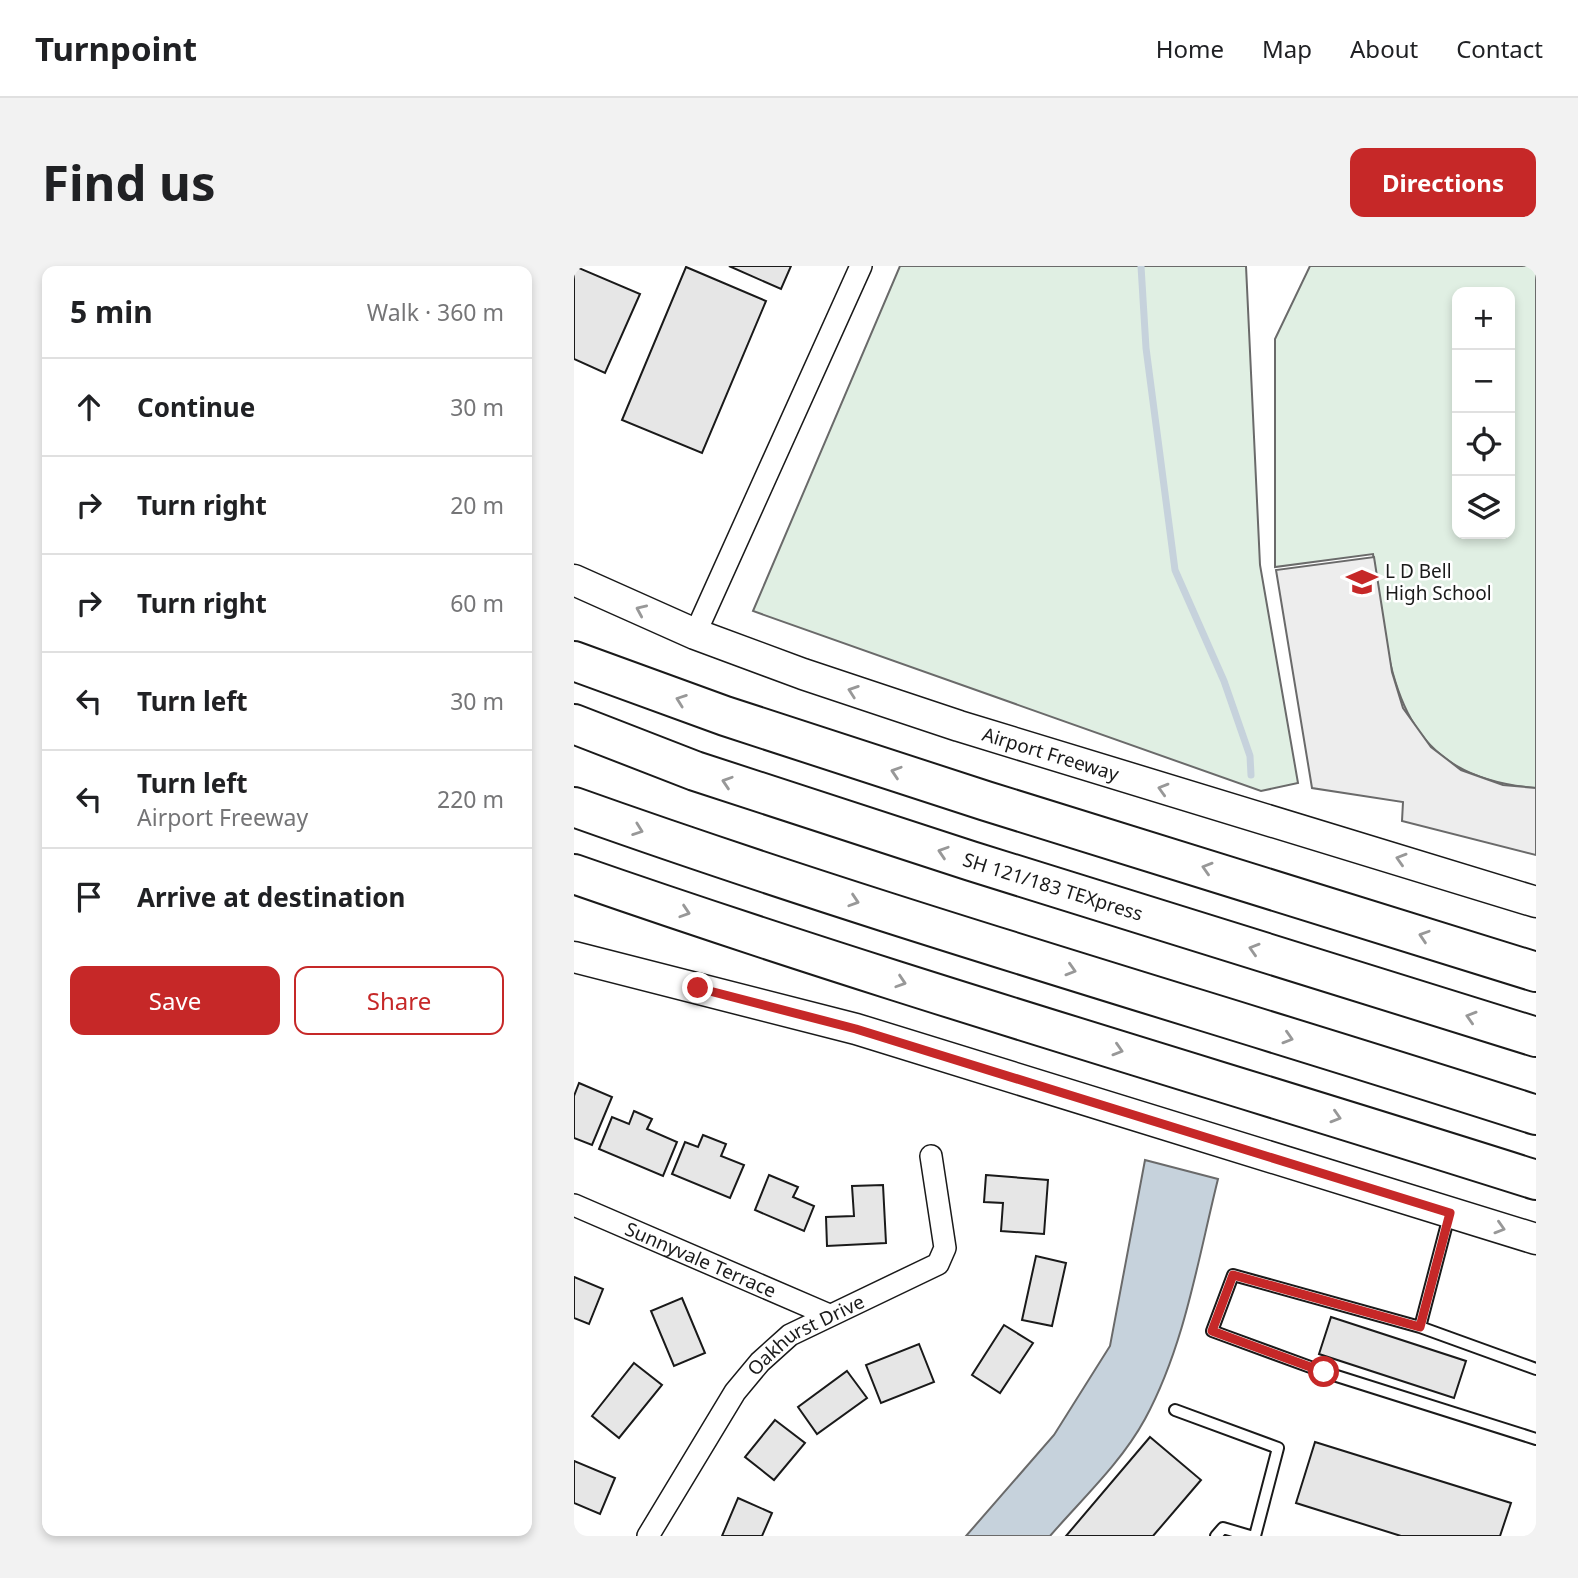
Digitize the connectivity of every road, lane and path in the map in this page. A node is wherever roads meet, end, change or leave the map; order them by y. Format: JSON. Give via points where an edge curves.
{"nodes":[{"id":1,"x":860,"y":266,"type":"edge"},
{"id":2,"x":574,"y":580,"type":"edge"},
{"id":3,"x":695,"y":634,"type":"junction"},
{"id":4,"x":574,"y":661,"type":"edge"},
{"id":5,"x":574,"y":724,"type":"edge"},
{"id":6,"x":574,"y":807,"type":"edge"},
{"id":7,"x":574,"y":874,"type":"edge"},
{"id":8,"x":1536,"y":902,"type":"edge"},
{"id":9,"x":581,"y":960,"type":"edge"},
{"id":10,"x":1536,"y":972,"type":"edge"},
{"id":11,"x":1536,"y":1037,"type":"edge"},
{"id":12,"x":1536,"y":1115,"type":"edge"},
{"id":13,"x":931,"y":1156,"type":"dead end"},
{"id":14,"x":1536,"y":1180,"type":"edge"},
{"id":15,"x":574,"y":1205,"type":"edge"},
{"id":16,"x":1450,"y":1213,"type":"junction"},
{"id":17,"x":1536,"y":1239,"type":"edge"},
{"id":18,"x":829,"y":1315,"type":"junction"},
{"id":19,"x":1420,"y":1327,"type":"junction"},
{"id":20,"x":1536,"y":1369,"type":"edge"},
{"id":21,"x":1175,"y":1410,"type":"dead end"},
{"id":22,"x":1536,"y":1439,"type":"edge"},
{"id":23,"x":648,"y":1536,"type":"edge"},
{"id":24,"x":1216,"y":1536,"type":"edge"},
{"id":25,"x":1253,"y":1536,"type":"edge"}],
"edges":[{"from":1,"to":3,"type":"street"},
{"from":3,"to":2,"type":"main road","name":"Airport Freeway","one_way":true},
{"from":8,"to":3,"type":"main road","name":"Airport Freeway","one_way":true,"via":[[959,726]]},
{"from":10,"to":4,"type":"highway","one_way":true,"via":[[986,801]]},
{"from":11,"to":5,"type":"highway","name":"SH 121/183 TEXpress","one_way":true,"via":[[971,861],[695,771]]},
{"from":6,"to":12,"type":"highway","one_way":true,"via":[[929,926]]},
{"from":7,"to":14,"type":"highway","one_way":true,"via":[[939,995]]},
{"from":9,"to":16,"type":"main road","via":[[856,1029]]},
{"from":13,"to":18,"type":"street","name":"Oakhurst Drive","via":[[946,1248],[938,1264]]},
{"from":15,"to":18,"type":"street","name":"Sunnyvale Terrace"},
{"from":16,"to":17,"type":"main road","one_way":true},
{"from":16,"to":19,"type":"lane"},
{"from":18,"to":23,"type":"street","name":"Oakhurst Drive","via":[[790,1335],[735,1392]]},
{"from":19,"to":20,"type":"lane"},
{"from":19,"to":22,"type":"lane","via":[[1233,1275],[1212,1331]]},
{"from":21,"to":25,"type":"lane","via":[[1278,1448]]},
{"from":24,"to":25,"type":"lane","via":[[1223,1528]]}]}
